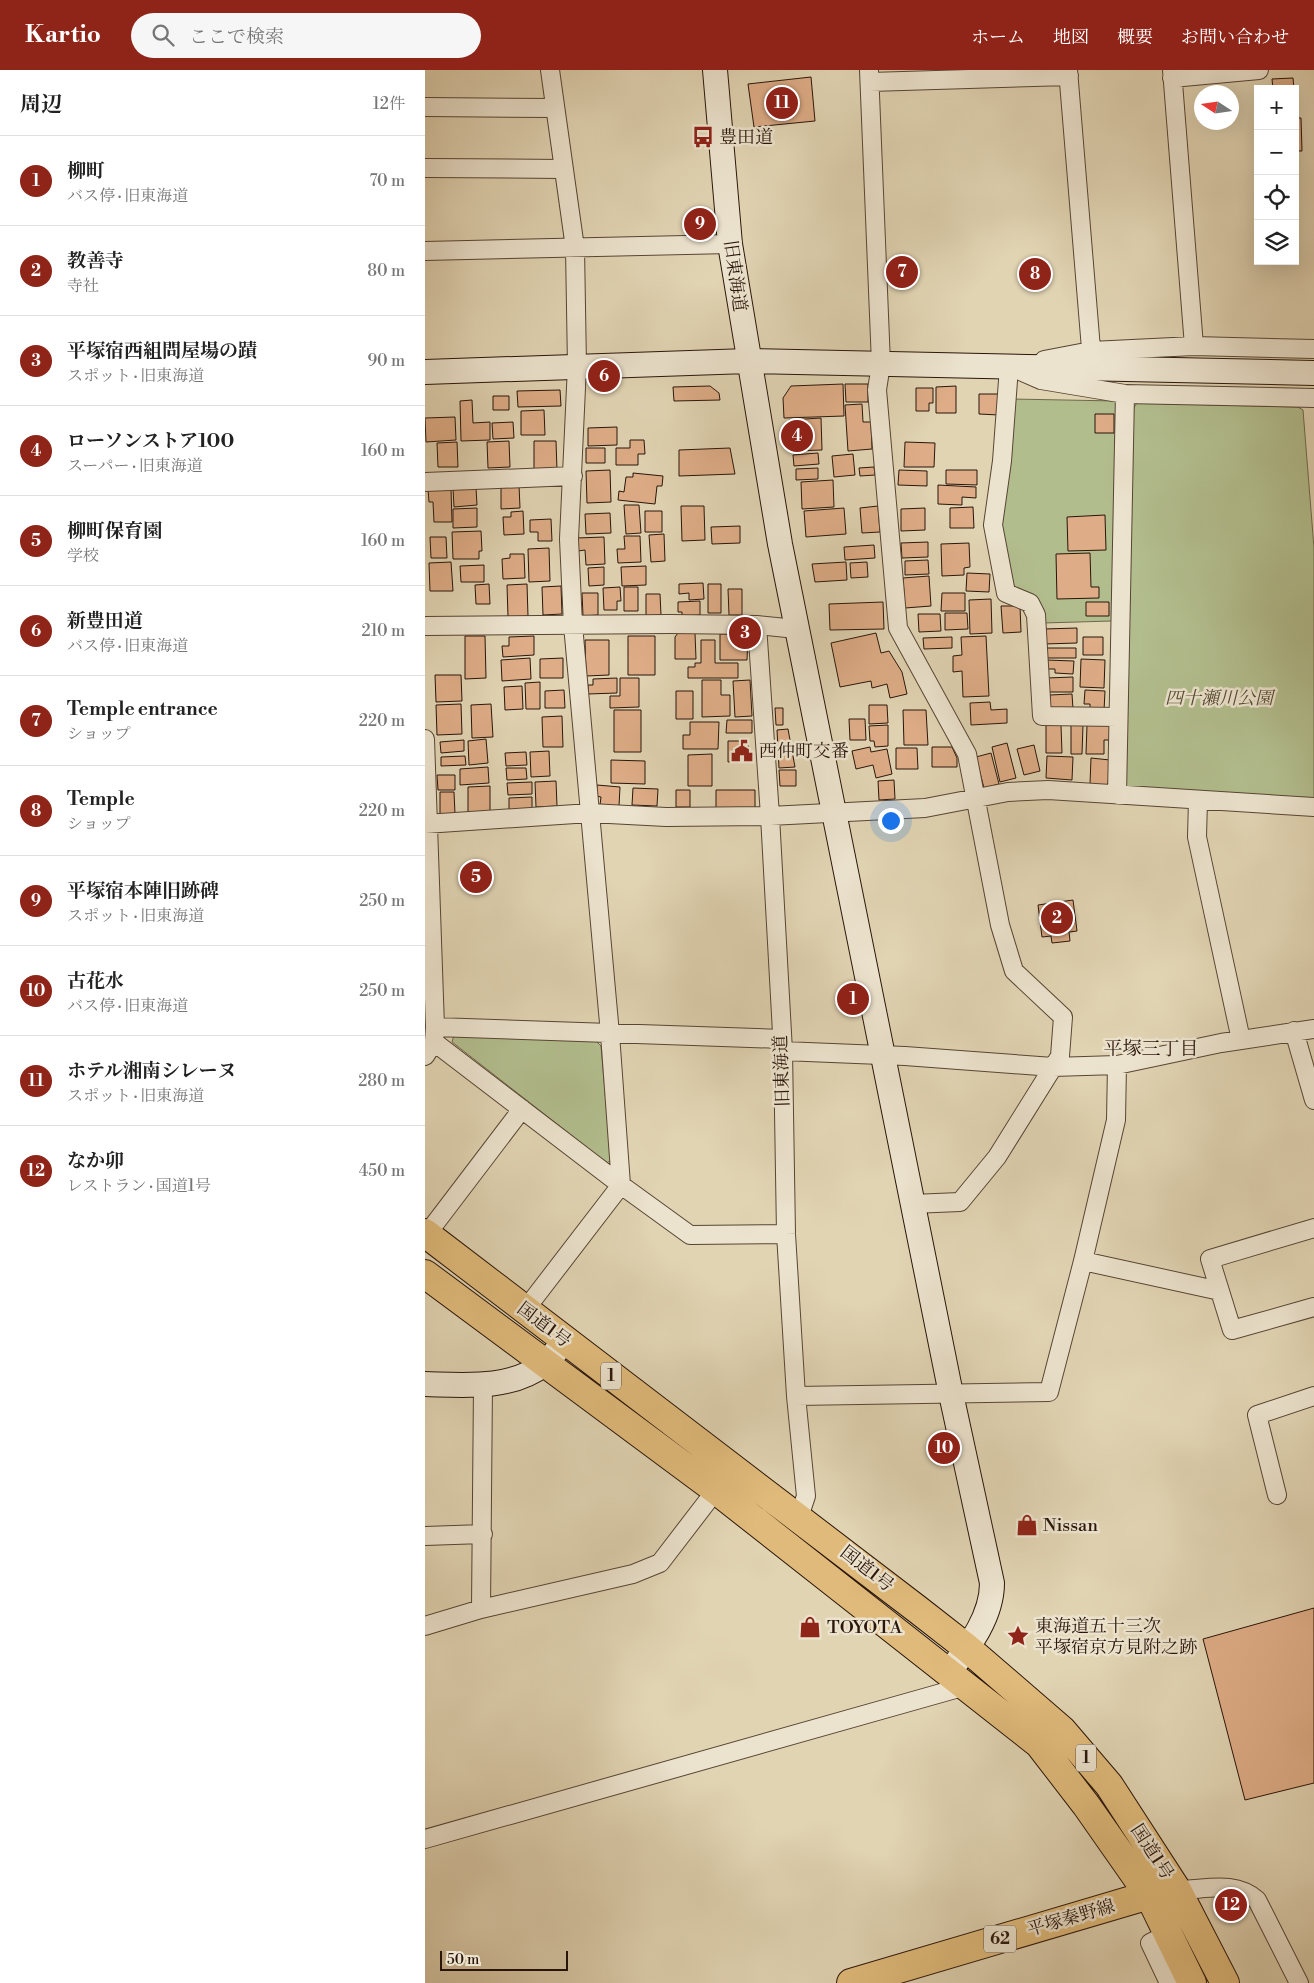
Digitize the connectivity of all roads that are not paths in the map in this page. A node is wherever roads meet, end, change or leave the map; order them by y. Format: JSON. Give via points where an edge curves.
{"nodes":[{"id":1,"x":550,"y":70,"type":"edge"},
{"id":2,"x":715,"y":70,"type":"edge"},
{"id":3,"x":1259,"y":70,"type":"edge"},
{"id":4,"x":1069,"y":73,"type":"edge"},
{"id":5,"x":1172,"y":74,"type":"edge"},
{"id":6,"x":870,"y":76,"type":"edge"},
{"id":7,"x":425,"y":107,"type":"edge"},
{"id":8,"x":555,"y":108,"type":"junction"},
{"id":9,"x":425,"y":168,"type":"edge"},
{"id":10,"x":563,"y":169,"type":"junction"},
{"id":11,"x":731,"y":244,"type":"junction"},
{"id":12,"x":575,"y":248,"type":"junction"},
{"id":13,"x":425,"y":251,"type":"edge"},
{"id":14,"x":1194,"y":346,"type":"junction"},
{"id":15,"x":1314,"y":349,"type":"edge"},
{"id":16,"x":1092,"y":360,"type":"junction"},
{"id":17,"x":748,"y":361,"type":"junction"},
{"id":18,"x":881,"y":364,"type":"junction"},
{"id":19,"x":577,"y":366,"type":"junction"},
{"id":20,"x":1009,"y":367,"type":"junction"},
{"id":21,"x":425,"y":372,"type":"edge"},
{"id":22,"x":1314,"y":373,"type":"edge"},
{"id":23,"x":1125,"y":394,"type":"junction"},
{"id":24,"x":1314,"y":399,"type":"edge"},
{"id":25,"x":573,"y":476,"type":"junction"},
{"id":26,"x":425,"y":482,"type":"edge"},
{"id":27,"x":757,"y":624,"type":"junction"},
{"id":28,"x":425,"y":626,"type":"edge"},
{"id":29,"x":573,"y":626,"type":"junction"},
{"id":30,"x":796,"y":628,"type":"junction"},
{"id":31,"x":1118,"y":717,"type":"junction"},
{"id":32,"x":425,"y":739,"type":"edge"},
{"id":33,"x":1117,"y":795,"type":"junction"},
{"id":34,"x":976,"y":797,"type":"junction"},
{"id":35,"x":1198,"y":800,"type":"junction"},
{"id":36,"x":1314,"y":807,"type":"edge"},
{"id":37,"x":835,"y":812,"type":"junction"},
{"id":38,"x":589,"y":813,"type":"junction"},
{"id":39,"x":771,"y":816,"type":"junction"},
{"id":40,"x":427,"y":824,"type":"edge"},
{"id":41,"x":429,"y":963,"type":"edge"},
{"id":42,"x":1314,"y":1029,"type":"edge"},
{"id":43,"x":1294,"y":1031,"type":"junction"},
{"id":44,"x":610,"y":1034,"type":"junction"},
{"id":45,"x":1241,"y":1040,"type":"junction"},
{"id":46,"x":432,"y":1041,"type":"edge"},
{"id":47,"x":782,"y":1045,"type":"junction"},
{"id":48,"x":882,"y":1055,"type":"junction"},
{"id":49,"x":1117,"y":1064,"type":"junction"},
{"id":50,"x":1053,"y":1067,"type":"junction"},
{"id":51,"x":1314,"y":1100,"type":"edge"},
{"id":52,"x":522,"y":1110,"type":"junction"},
{"id":53,"x":621,"y":1185,"type":"junction"},
{"id":54,"x":912,"y":1204,"type":"junction"},
{"id":55,"x":1314,"y":1228,"type":"edge"},
{"id":56,"x":426,"y":1234,"type":"edge"},
{"id":57,"x":786,"y":1234,"type":"junction"},
{"id":58,"x":1083,"y":1261,"type":"junction"},
{"id":59,"x":425,"y":1274,"type":"edge"},
{"id":60,"x":1220,"y":1291,"type":"junction"},
{"id":61,"x":1314,"y":1307,"type":"edge"},
{"id":62,"x":525,"y":1310,"type":"junction"},
{"id":63,"x":565,"y":1341,"type":"junction"},
{"id":64,"x":545,"y":1364,"type":"junction"},
{"id":65,"x":425,"y":1384,"type":"edge"},
{"id":66,"x":483,"y":1385,"type":"junction"},
{"id":67,"x":951,"y":1394,"type":"junction"},
{"id":68,"x":796,"y":1396,"type":"junction"},
{"id":69,"x":1314,"y":1396,"type":"edge"},
{"id":70,"x":716,"y":1490,"type":"junction"},
{"id":71,"x":1277,"y":1495,"type":"dead end"},
{"id":72,"x":799,"y":1517,"type":"junction"},
{"id":73,"x":483,"y":1534,"type":"junction"},
{"id":74,"x":425,"y":1536,"type":"edge"},
{"id":75,"x":481,"y":1609,"type":"junction"},
{"id":76,"x":425,"y":1626,"type":"edge"},
{"id":77,"x":967,"y":1648,"type":"junction"},
{"id":78,"x":957,"y":1679,"type":"junction"},
{"id":79,"x":425,"y":1839,"type":"edge"},
{"id":80,"x":1177,"y":1890,"type":"junction"},
{"id":81,"x":1149,"y":1895,"type":"junction"},
{"id":82,"x":1168,"y":1934,"type":"junction"},
{"id":83,"x":851,"y":1983,"type":"edge"},
{"id":84,"x":1169,"y":1983,"type":"edge"},
{"id":85,"x":1192,"y":1983,"type":"edge"},
{"id":86,"x":1225,"y":1983,"type":"edge"},
{"id":87,"x":1299,"y":1983,"type":"edge"}],
"edges":[{"from":1,"to":8,"type":"street"},
{"from":2,"to":11,"type":"street","name":"旧東海道"},
{"from":3,"to":5,"type":"street"},
{"from":4,"to":6,"type":"street"},
{"from":4,"to":16,"type":"street"},
{"from":5,"to":14,"type":"street"},
{"from":6,"to":18,"type":"street"},
{"from":7,"to":8,"type":"street"},
{"from":8,"to":10,"type":"street"},
{"from":9,"to":10,"type":"street"},
{"from":10,"to":12,"type":"street"},
{"from":11,"to":12,"type":"street"},
{"from":11,"to":17,"type":"street","name":"旧東海道"},
{"from":12,"to":13,"type":"street"},
{"from":12,"to":19,"type":"street"},
{"from":14,"to":15,"type":"street"},
{"from":14,"to":16,"type":"street"},
{"from":16,"to":20,"type":"street"},
{"from":16,"to":22,"type":"street"},
{"from":17,"to":18,"type":"street"},
{"from":17,"to":19,"type":"street"},
{"from":17,"to":30,"type":"street","name":"旧東海道"},
{"from":18,"to":20,"type":"street"},
{"from":18,"to":34,"type":"street","via":[[877,390],[898,628],[967,754]]},
{"from":19,"to":21,"type":"street"},
{"from":19,"to":25,"type":"street"},
{"from":20,"to":23,"type":"street","via":[[1041,380]]},
{"from":20,"to":31,"type":"street","via":[[993,533],[1006,594],[1029,603],[1036,615],[1042,716]]},
{"from":23,"to":24,"type":"street"},
{"from":23,"to":31,"type":"street"},
{"from":25,"to":26,"type":"street"},
{"from":25,"to":29,"type":"street","via":[[569,538]]},
{"from":27,"to":29,"type":"street"},
{"from":27,"to":30,"type":"street"},
{"from":27,"to":39,"type":"street","name":"旧東海道"},
{"from":28,"to":29,"type":"street"},
{"from":29,"to":38,"type":"street"},
{"from":30,"to":37,"type":"street","name":"旧東海道"},
{"from":31,"to":33,"type":"street"},
{"from":32,"to":40,"type":"street"},
{"from":33,"to":34,"type":"street","via":[[1048,790]]},
{"from":33,"to":35,"type":"street"},
{"from":34,"to":37,"type":"street","via":[[925,808]]},
{"from":34,"to":50,"type":"street","via":[[1000,925],[1014,972],[1063,1017],[1060,1056]]},
{"from":35,"to":36,"type":"street"},
{"from":35,"to":45,"type":"street","via":[[1197,837]]},
{"from":37,"to":39,"type":"street"},
{"from":37,"to":48,"type":"street","name":"旧東海道"},
{"from":38,"to":39,"type":"street","via":[[667,817]]},
{"from":38,"to":40,"type":"street"},
{"from":38,"to":44,"type":"street"},
{"from":39,"to":47,"type":"street","name":"旧東海道"},
{"from":40,"to":41,"type":"street"},
{"from":41,"to":46,"type":"street"},
{"from":42,"to":43,"type":"street"},
{"from":43,"to":45,"type":"street"},
{"from":43,"to":51,"type":"street"},
{"from":44,"to":46,"type":"street"},
{"from":44,"to":47,"type":"street"},
{"from":44,"to":53,"type":"street"},
{"from":45,"to":49,"type":"street"},
{"from":46,"to":52,"type":"street"},
{"from":47,"to":48,"type":"street"},
{"from":47,"to":57,"type":"street","name":"旧東海道"},
{"from":48,"to":50,"type":"street"},
{"from":48,"to":54,"type":"street","name":"旧東海道"},
{"from":49,"to":50,"type":"street"},
{"from":49,"to":58,"type":"street","via":[[1116,1120]]},
{"from":50,"to":54,"type":"street","via":[[997,1157],[960,1202]]},
{"from":52,"to":53,"type":"street"},
{"from":52,"to":56,"type":"street"},
{"from":53,"to":57,"type":"street","via":[[690,1235]]},
{"from":53,"to":62,"type":"street"},
{"from":54,"to":67,"type":"street","name":"旧東海道"},
{"from":55,"to":60,"type":"street","via":[[1210,1260]]},
{"from":56,"to":62,"type":"main road","name":"国道1号","number":"1"},
{"from":57,"to":68,"type":"street","name":"旧東海道"},
{"from":58,"to":60,"type":"street"},
{"from":58,"to":67,"type":"street","via":[[1049,1392]]},
{"from":59,"to":64,"type":"main road","name":"国道1号","number":"1"},
{"from":60,"to":61,"type":"street","via":[[1232,1330]]},
{"from":62,"to":63,"type":"main road","name":"国道1号","number":"1"},
{"from":63,"to":64,"type":"street"},
{"from":63,"to":72,"type":"main road","name":"国道1号","number":"1"},
{"from":64,"to":66,"type":"street","via":[[521,1377]]},
{"from":64,"to":70,"type":"main road","name":"国道1号","number":"1"},
{"from":65,"to":66,"type":"street"},
{"from":66,"to":73,"type":"street"},
{"from":67,"to":68,"type":"street"},
{"from":67,"to":77,"type":"street","name":"旧東海道","via":[[992,1583],[989,1608]]},
{"from":68,"to":72,"type":"street","name":"旧東海道","via":[[807,1499]]},
{"from":69,"to":71,"type":"street","via":[[1257,1415]]},
{"from":70,"to":75,"type":"street","via":[[660,1563],[625,1577]]},
{"from":70,"to":78,"type":"main road","name":"国道1号","number":"1"},
{"from":72,"to":77,"type":"main road","name":"国道1号","number":"1"},
{"from":73,"to":74,"type":"street"},
{"from":73,"to":75,"type":"street"},
{"from":75,"to":76,"type":"street"},
{"from":77,"to":78,"type":"street","name":"旧東海道"},
{"from":77,"to":80,"type":"main road","name":"国道1号","number":"1","via":[[1062,1730],[1109,1784]]},
{"from":78,"to":79,"type":"street"},
{"from":78,"to":81,"type":"main road","name":"国道1号","number":"1","via":[[1039,1744]]},
{"from":80,"to":81,"type":"main road","name":"平塚秦野線","number":"62"},
{"from":80,"to":86,"type":"main road","name":"国道1号","number":"1"},
{"from":80,"to":87,"type":"street","via":[[1223,1886],[1248,1892],[1257,1900]]},
{"from":81,"to":82,"type":"main road","name":"国道1号","number":"1"},
{"from":81,"to":83,"type":"main road","name":"平塚秦野線","number":"62"},
{"from":82,"to":84,"type":"street","via":[[1150,1943]]},
{"from":82,"to":85,"type":"main road","name":"国道1号","number":"1"}]}
